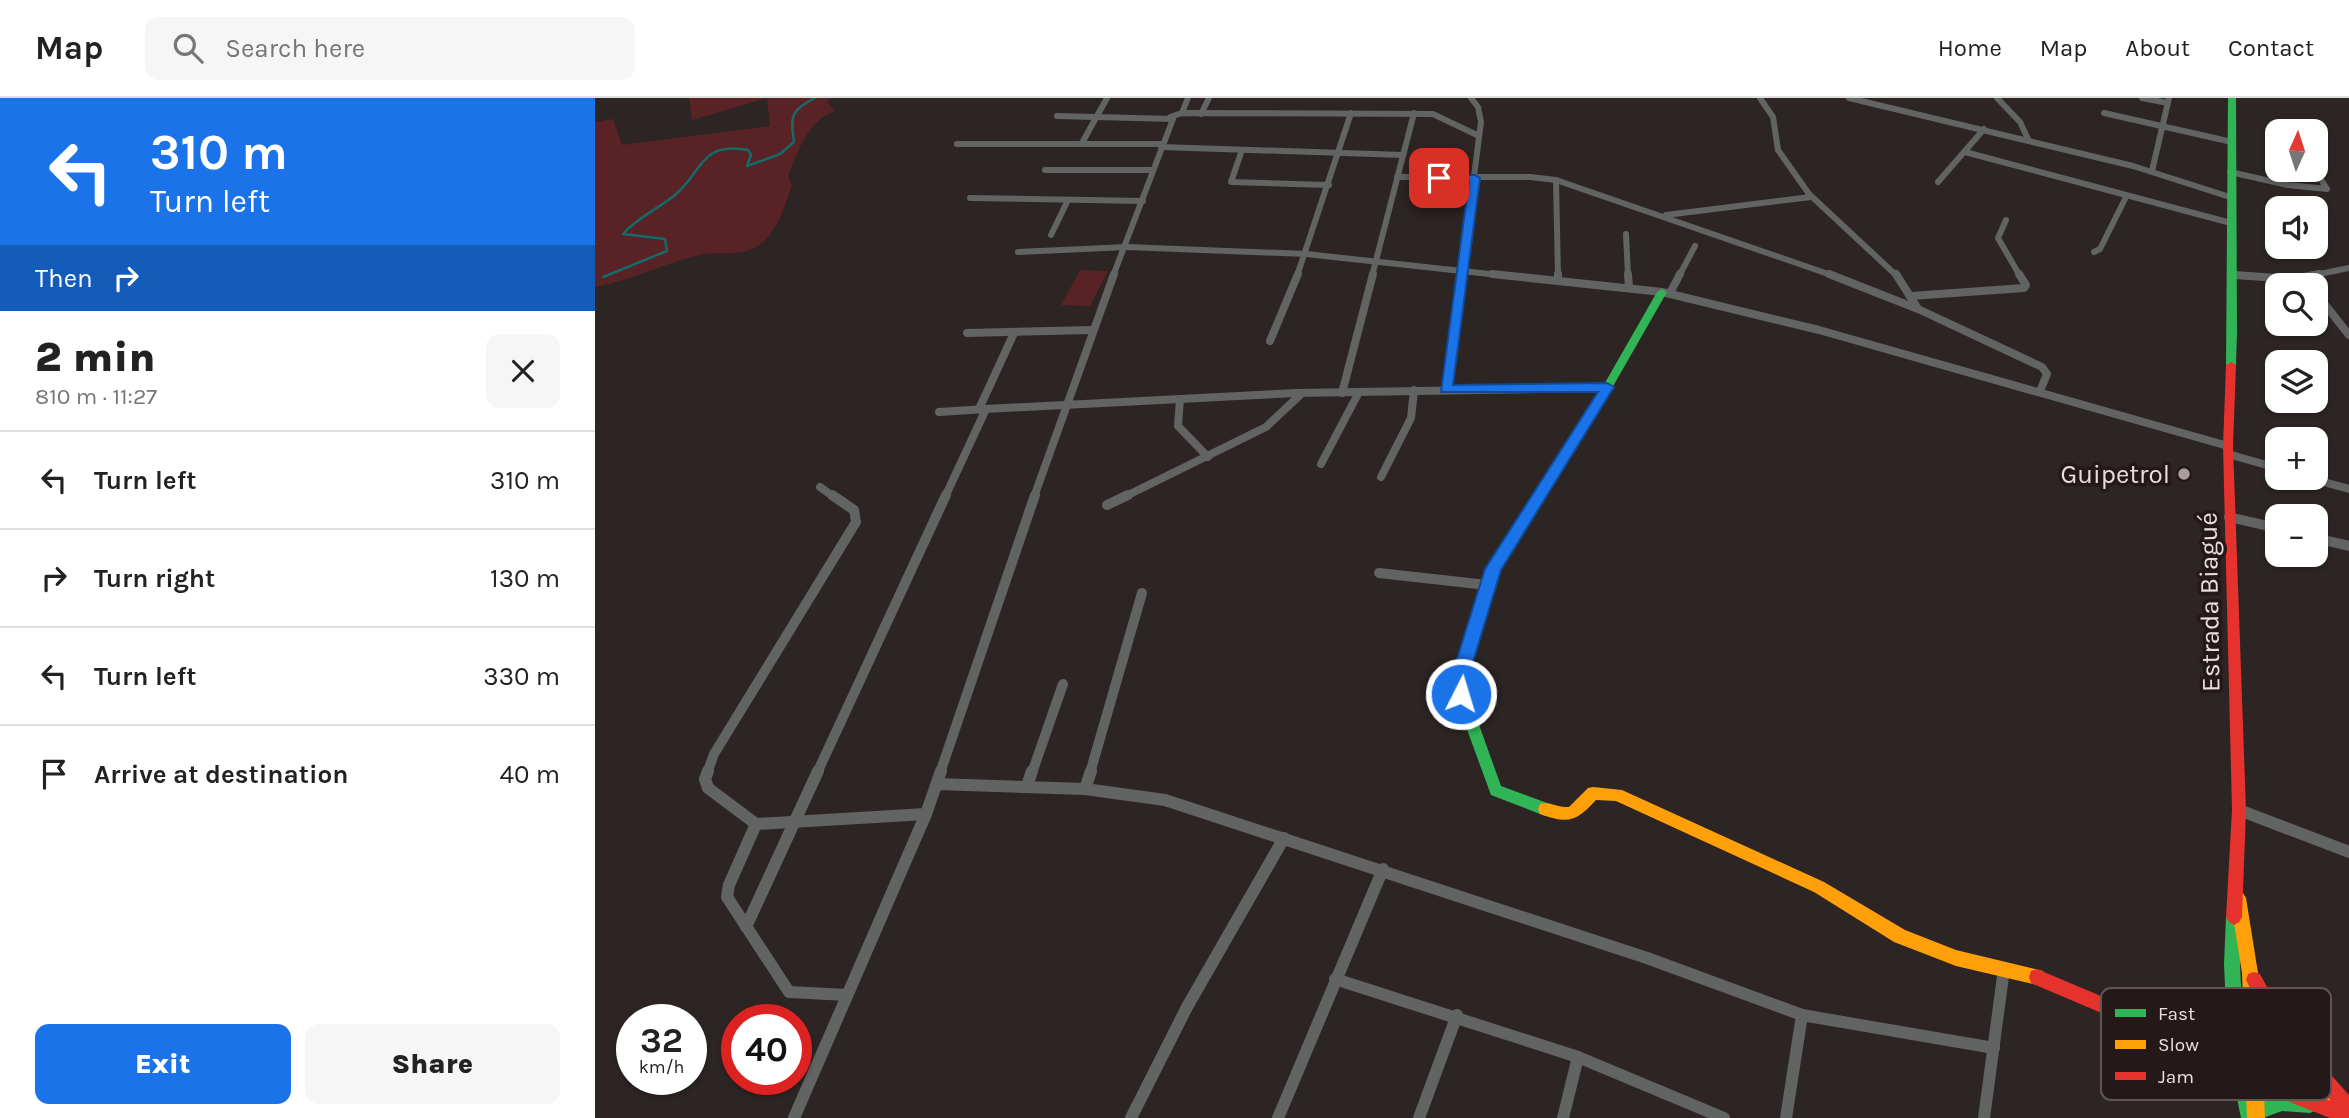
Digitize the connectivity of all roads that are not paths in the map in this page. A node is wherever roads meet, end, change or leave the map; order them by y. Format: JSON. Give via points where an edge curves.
{"nodes":[{"id":1,"x":1108,"y":98,"type":"edge"},
{"id":2,"x":1188,"y":98,"type":"edge"},
{"id":3,"x":1209,"y":98,"type":"edge"},
{"id":4,"x":1471,"y":98,"type":"edge"},
{"id":5,"x":1760,"y":98,"type":"edge"},
{"id":6,"x":1849,"y":98,"type":"edge"},
{"id":7,"x":1997,"y":98,"type":"edge"},
{"id":8,"x":2142,"y":98,"type":"edge"},
{"id":9,"x":2232,"y":98,"type":"edge"},
{"id":10,"x":2169,"y":101,"type":"edge"},
{"id":11,"x":1182,"y":113,"type":"junction"},
{"id":12,"x":1351,"y":113,"type":"junction"},
{"id":13,"x":1414,"y":113,"type":"junction"},
{"id":14,"x":2104,"y":113,"type":"dead end"},
{"id":15,"x":1201,"y":114,"type":"junction"},
{"id":16,"x":1057,"y":116,"type":"dead end"},
{"id":17,"x":1097,"y":117,"type":"junction"},
{"id":18,"x":1170,"y":117,"type":"junction"},
{"id":19,"x":2162,"y":128,"type":"junction"},
{"id":20,"x":1984,"y":129,"type":"junction"},
{"id":21,"x":1479,"y":136,"type":"junction"},
{"id":22,"x":2029,"y":141,"type":"junction"},
{"id":23,"x":2232,"y":142,"type":"junction"},
{"id":24,"x":1082,"y":143,"type":"junction"},
{"id":25,"x":957,"y":144,"type":"dead end"},
{"id":26,"x":1161,"y":145,"type":"junction"},
{"id":27,"x":1242,"y":150,"type":"junction"},
{"id":28,"x":1965,"y":152,"type":"junction"},
{"id":29,"x":1339,"y":153,"type":"junction"},
{"id":30,"x":1403,"y":155,"type":"junction"},
{"id":31,"x":1045,"y":170,"type":"dead end"},
{"id":32,"x":1152,"y":170,"type":"junction"},
{"id":33,"x":2151,"y":171,"type":"junction"},
{"id":34,"x":2230,"y":172,"type":"junction"},
{"id":35,"x":1398,"y":177,"type":"junction"},
{"id":36,"x":1475,"y":178,"type":"junction"},
{"id":37,"x":2265,"y":179,"type":"edge"},
{"id":38,"x":1556,"y":180,"type":"junction"},
{"id":39,"x":1938,"y":182,"type":"dead end"},
{"id":40,"x":2277,"y":182,"type":"edge"},
{"id":41,"x":2323,"y":182,"type":"edge"},
{"id":42,"x":1329,"y":185,"type":"junction"},
{"id":43,"x":1811,"y":197,"type":"junction"},
{"id":44,"x":2126,"y":197,"type":"junction"},
{"id":45,"x":2230,"y":197,"type":"junction"},
{"id":46,"x":970,"y":198,"type":"dead end"},
{"id":47,"x":1068,"y":200,"type":"junction"},
{"id":48,"x":1143,"y":201,"type":"junction"},
{"id":49,"x":1663,"y":216,"type":"junction"},
{"id":50,"x":2006,"y":220,"type":"dead end"},
{"id":51,"x":2231,"y":223,"type":"junction"},
{"id":52,"x":1626,"y":234,"type":"dead end"},
{"id":53,"x":1051,"y":235,"type":"dead end"},
{"id":54,"x":1695,"y":246,"type":"dead end"},
{"id":55,"x":1127,"y":247,"type":"junction"},
{"id":56,"x":1018,"y":251,"type":"dead end"},
{"id":57,"x":2094,"y":251,"type":"dead end"},
{"id":58,"x":1306,"y":254,"type":"junction"},
{"id":59,"x":1378,"y":262,"type":"junction"},
{"id":60,"x":2349,"y":268,"type":"edge"},
{"id":61,"x":1462,"y":270,"type":"junction"},
{"id":62,"x":2326,"y":273,"type":"edge"},
{"id":63,"x":2235,"y":275,"type":"junction"},
{"id":64,"x":2265,"y":276,"type":"edge"},
{"id":65,"x":1558,"y":281,"type":"junction"},
{"id":66,"x":1629,"y":288,"type":"junction"},
{"id":67,"x":1666,"y":293,"type":"junction"},
{"id":68,"x":1911,"y":296,"type":"junction"},
{"id":69,"x":2328,"y":308,"type":"edge"},
{"id":70,"x":1918,"y":309,"type":"junction"},
{"id":71,"x":1092,"y":330,"type":"junction"},
{"id":72,"x":967,"y":333,"type":"dead end"},
{"id":73,"x":1014,"y":333,"type":"junction"},
{"id":74,"x":2349,"y":335,"type":"edge"},
{"id":75,"x":1270,"y":341,"type":"dead end"},
{"id":76,"x":1607,"y":387,"type":"junction"},
{"id":77,"x":1446,"y":389,"type":"junction"},
{"id":78,"x":1414,"y":390,"type":"junction"},
{"id":79,"x":2040,"y":391,"type":"junction"},
{"id":80,"x":1359,"y":392,"type":"junction"},
{"id":81,"x":1342,"y":393,"type":"junction"},
{"id":82,"x":1300,"y":395,"type":"junction"},
{"id":83,"x":1180,"y":399,"type":"junction"},
{"id":84,"x":1067,"y":402,"type":"junction"},
{"id":85,"x":983,"y":409,"type":"junction"},
{"id":86,"x":939,"y":412,"type":"dead end"},
{"id":87,"x":2228,"y":450,"type":"junction"},
{"id":88,"x":1208,"y":457,"type":"junction"},
{"id":89,"x":1321,"y":464,"type":"dead end"},
{"id":90,"x":2265,"y":464,"type":"edge"},
{"id":91,"x":1381,"y":477,"type":"dead end"},
{"id":92,"x":2328,"y":483,"type":"edge"},
{"id":93,"x":820,"y":487,"type":"dead end"},
{"id":94,"x":2349,"y":489,"type":"edge"},
{"id":95,"x":1107,"y":505,"type":"dead end"},
{"id":96,"x":2229,"y":517,"type":"junction"},
{"id":97,"x":2265,"y":525,"type":"edge"},
{"id":98,"x":2328,"y":541,"type":"edge"},
{"id":99,"x":2349,"y":546,"type":"edge"},
{"id":100,"x":1379,"y":573,"type":"dead end"},
{"id":101,"x":1487,"y":586,"type":"junction"},
{"id":102,"x":1142,"y":593,"type":"dead end"},
{"id":103,"x":1063,"y":684,"type":"dead end"},
{"id":104,"x":937,"y":784,"type":"junction"},
{"id":105,"x":1027,"y":786,"type":"junction"},
{"id":106,"x":1085,"y":789,"type":"junction"},
{"id":107,"x":2239,"y":810,"type":"junction"},
{"id":108,"x":926,"y":814,"type":"junction"},
{"id":109,"x":795,"y":822,"type":"junction"},
{"id":110,"x":756,"y":824,"type":"junction"},
{"id":111,"x":1284,"y":838,"type":"junction"},
{"id":112,"x":2349,"y":852,"type":"edge"},
{"id":113,"x":1383,"y":869,"type":"junction"},
{"id":114,"x":2237,"y":894,"type":"junction"},
{"id":115,"x":746,"y":927,"type":"junction"},
{"id":116,"x":2004,"y":969,"type":"junction"},
{"id":117,"x":2250,"y":973,"type":"junction"},
{"id":118,"x":1335,"y":979,"type":"junction"},
{"id":119,"x":2234,"y":988,"type":"edge"},
{"id":120,"x":2251,"y":988,"type":"edge"},
{"id":121,"x":2258,"y":988,"type":"edge"},
{"id":122,"x":847,"y":995,"type":"junction"},
{"id":123,"x":2101,"y":1004,"type":"edge"},
{"id":124,"x":1457,"y":1015,"type":"junction"},
{"id":125,"x":1802,"y":1015,"type":"junction"},
{"id":126,"x":1994,"y":1048,"type":"junction"},
{"id":127,"x":1579,"y":1057,"type":"junction"},
{"id":128,"x":2331,"y":1090,"type":"edge"},
{"id":129,"x":2310,"y":1100,"type":"edge"},
{"id":130,"x":2329,"y":1100,"type":"edge"},
{"id":131,"x":2330,"y":1107,"type":"junction"},
{"id":132,"x":2348,"y":1110,"type":"edge"},
{"id":133,"x":2254,"y":1116,"type":"edge"},
{"id":134,"x":794,"y":1118,"type":"edge"},
{"id":135,"x":1131,"y":1118,"type":"edge"},
{"id":136,"x":1279,"y":1118,"type":"edge"},
{"id":137,"x":1419,"y":1118,"type":"edge"},
{"id":138,"x":1563,"y":1118,"type":"edge"},
{"id":139,"x":1724,"y":1118,"type":"edge"},
{"id":140,"x":1786,"y":1118,"type":"edge"},
{"id":141,"x":1984,"y":1118,"type":"edge"}],
"edges":[{"from":1,"to":17,"type":"street"},
{"from":2,"to":11,"type":"street"},
{"from":3,"to":15,"type":"street"},
{"from":4,"to":21,"type":"street","via":[[1481,117]]},
{"from":5,"to":43,"type":"street","via":[[1773,117],[1778,150]]},
{"from":6,"to":20,"type":"street"},
{"from":7,"to":22,"type":"street","via":[[2020,122]]},
{"from":8,"to":10,"type":"street"},
{"from":9,"to":23,"type":"main road","name":"Estrada Biagué"},
{"from":10,"to":19,"type":"street"},
{"from":11,"to":15,"type":"street"},
{"from":11,"to":18,"type":"street"},
{"from":12,"to":13,"type":"street"},
{"from":12,"to":15,"type":"street"},
{"from":12,"to":29,"type":"street"},
{"from":13,"to":21,"type":"street","via":[[1442,116]]},
{"from":13,"to":30,"type":"street"},
{"from":14,"to":19,"type":"street"},
{"from":16,"to":17,"type":"street"},
{"from":17,"to":18,"type":"street"},
{"from":17,"to":24,"type":"street"},
{"from":18,"to":26,"type":"street","via":[[1173,121]]},
{"from":19,"to":23,"type":"street"},
{"from":19,"to":33,"type":"street"},
{"from":20,"to":22,"type":"street"},
{"from":20,"to":28,"type":"street"},
{"from":21,"to":36,"type":"street"},
{"from":22,"to":33,"type":"street"},
{"from":23,"to":34,"type":"main road","name":"Estrada Biagué"},
{"from":24,"to":25,"type":"street"},
{"from":24,"to":26,"type":"street"},
{"from":26,"to":27,"type":"street"},
{"from":26,"to":32,"type":"street"},
{"from":27,"to":29,"type":"street"},
{"from":27,"to":42,"type":"street","via":[[1231,182]]},
{"from":28,"to":39,"type":"street"},
{"from":28,"to":44,"type":"street"},
{"from":29,"to":30,"type":"street"},
{"from":29,"to":42,"type":"street"},
{"from":30,"to":35,"type":"street"},
{"from":31,"to":32,"type":"street"},
{"from":32,"to":48,"type":"street"},
{"from":33,"to":45,"type":"street"},
{"from":34,"to":37,"type":"street"},
{"from":34,"to":45,"type":"main road","name":"Estrada Biagué"},
{"from":35,"to":36,"type":"street"},
{"from":35,"to":59,"type":"street"},
{"from":36,"to":38,"type":"street"},
{"from":36,"to":61,"type":"street"},
{"from":38,"to":49,"type":"street"},
{"from":38,"to":65,"type":"street"},
{"from":40,"to":41,"type":"street","via":[[2327,189]]},
{"from":42,"to":58,"type":"street"},
{"from":43,"to":49,"type":"street"},
{"from":43,"to":68,"type":"street","via":[[1885,261]]},
{"from":44,"to":51,"type":"street"},
{"from":44,"to":57,"type":"street","via":[[2100,249]]},
{"from":45,"to":51,"type":"main road","name":"Estrada Biagué"},
{"from":46,"to":47,"type":"street"},
{"from":47,"to":48,"type":"street"},
{"from":47,"to":53,"type":"street"},
{"from":48,"to":55,"type":"street"},
{"from":49,"to":70,"type":"street"},
{"from":50,"to":68,"type":"street","via":[[1998,237],[2024,288]]},
{"from":51,"to":63,"type":"main road","name":"Estrada Biagué"},
{"from":52,"to":66,"type":"street"},
{"from":54,"to":67,"type":"street"},
{"from":55,"to":56,"type":"street"},
{"from":55,"to":58,"type":"street"},
{"from":55,"to":71,"type":"street"},
{"from":58,"to":59,"type":"street"},
{"from":58,"to":75,"type":"street"},
{"from":59,"to":61,"type":"street"},
{"from":59,"to":81,"type":"street"},
{"from":60,"to":62,"type":"street"},
{"from":61,"to":65,"type":"street"},
{"from":61,"to":77,"type":"street"},
{"from":63,"to":64,"type":"street"},
{"from":63,"to":87,"type":"main road","name":"Estrada Biagué"},
{"from":65,"to":66,"type":"street"},
{"from":66,"to":67,"type":"street"},
{"from":67,"to":76,"type":"main road"},
{"from":67,"to":79,"type":"street"},
{"from":68,"to":70,"type":"street"},
{"from":69,"to":74,"type":"street"},
{"from":70,"to":79,"type":"street","via":[[2042,367],[2047,373]]},
{"from":71,"to":73,"type":"street"},
{"from":71,"to":84,"type":"street"},
{"from":72,"to":73,"type":"street"},
{"from":73,"to":85,"type":"street"},
{"from":76,"to":77,"type":"street"},
{"from":76,"to":101,"type":"main road","via":[[1493,569]]},
{"from":77,"to":78,"type":"street"},
{"from":78,"to":80,"type":"street"},
{"from":78,"to":91,"type":"street","via":[[1411,418]]},
{"from":79,"to":87,"type":"street"},
{"from":80,"to":81,"type":"street"},
{"from":80,"to":89,"type":"street"},
{"from":81,"to":82,"type":"street"},
{"from":82,"to":83,"type":"street"},
{"from":82,"to":88,"type":"street","via":[[1272,423]]},
{"from":83,"to":84,"type":"street"},
{"from":83,"to":88,"type":"street","via":[[1178,426]]},
{"from":84,"to":85,"type":"street"},
{"from":84,"to":104,"type":"street"},
{"from":85,"to":86,"type":"street"},
{"from":85,"to":109,"type":"street"},
{"from":87,"to":90,"type":"street"},
{"from":87,"to":96,"type":"main road","name":"Estrada Biagué"},
{"from":88,"to":95,"type":"street"},
{"from":92,"to":94,"type":"street"},
{"from":93,"to":110,"type":"street","via":[[854,510],[856,522],[714,754],[705,779],[708,788]]},
{"from":96,"to":97,"type":"street"},
{"from":96,"to":107,"type":"main road","name":"Estrada Biagué"},
{"from":98,"to":99,"type":"street"},
{"from":100,"to":101,"type":"street"},
{"from":101,"to":116,"type":"main road","via":[[1461,675],[1461,694],[1496,790],[1563,816],[1572,815],[1593,793],[1617,795],[1819,887],[1900,936],[1956,958]]},
{"from":102,"to":106,"type":"street"},
{"from":103,"to":105,"type":"street"},
{"from":104,"to":105,"type":"street"},
{"from":104,"to":108,"type":"street"},
{"from":105,"to":106,"type":"street"},
{"from":106,"to":111,"type":"street","via":[[1165,800]]},
{"from":107,"to":112,"type":"street"},
{"from":107,"to":114,"type":"main road","name":"Estrada Biagué"},
{"from":108,"to":109,"type":"street"},
{"from":108,"to":122,"type":"street"},
{"from":109,"to":110,"type":"street"},
{"from":109,"to":115,"type":"street"},
{"from":110,"to":115,"type":"street","via":[[726,894]]},
{"from":111,"to":113,"type":"street"},
{"from":111,"to":135,"type":"street","via":[[1187,1007]]},
{"from":113,"to":118,"type":"street"},
{"from":113,"to":125,"type":"street"},
{"from":114,"to":117,"type":"main road","name":"Estrada Biagué"},
{"from":114,"to":119,"type":"main road","name":"Estrada Biagué","via":[[2232,918]]},
{"from":115,"to":122,"type":"street","via":[[789,992]]},
{"from":116,"to":123,"type":"main road"},
{"from":116,"to":126,"type":"street"},
{"from":117,"to":120,"type":"main road","name":"Estrada Biagué"},
{"from":117,"to":121,"type":"main road"},
{"from":118,"to":124,"type":"street"},
{"from":118,"to":136,"type":"street"},
{"from":122,"to":134,"type":"street"},
{"from":124,"to":127,"type":"street"},
{"from":124,"to":137,"type":"street"},
{"from":125,"to":126,"type":"street"},
{"from":125,"to":140,"type":"street"},
{"from":126,"to":141,"type":"street"},
{"from":127,"to":138,"type":"street"},
{"from":127,"to":139,"type":"street"},
{"from":128,"to":132,"type":"main road"},
{"from":129,"to":131,"type":"main road"},
{"from":130,"to":132,"type":"main road"},
{"from":131,"to":132,"type":"main road"},
{"from":131,"to":133,"type":"main road","via":[[2282,1102]]}]}
